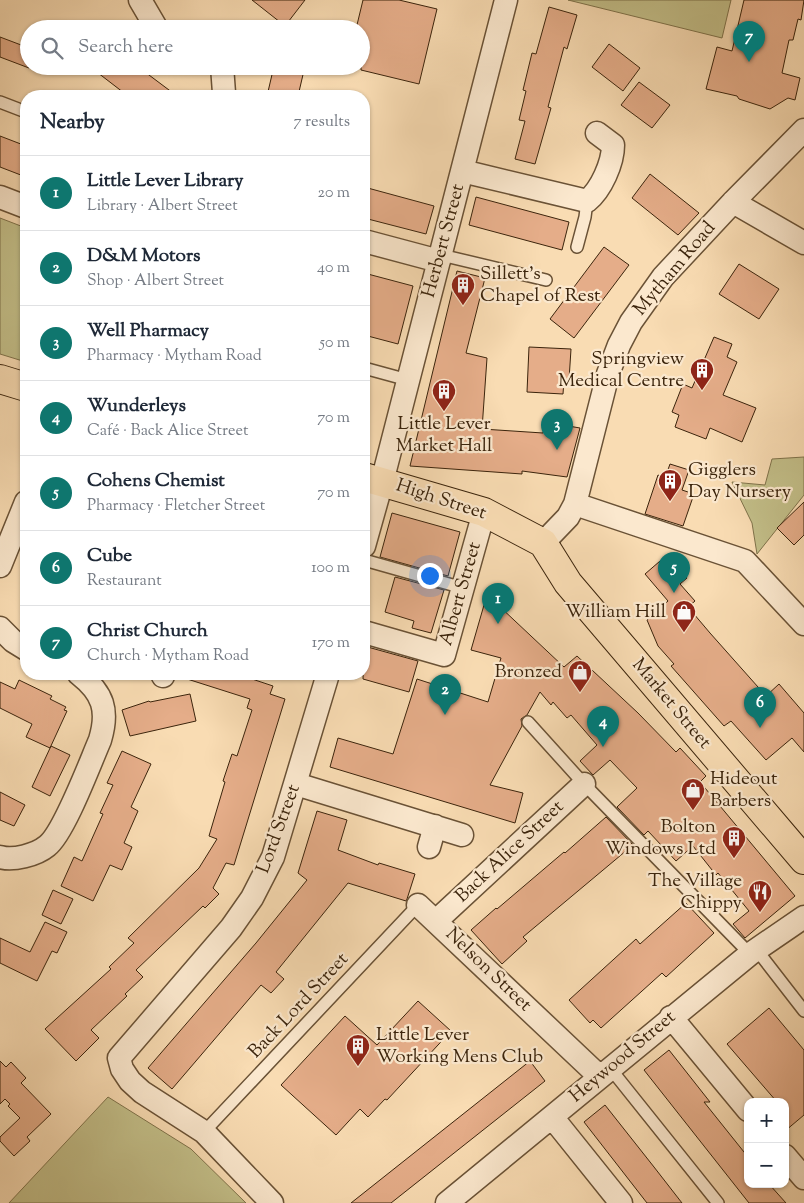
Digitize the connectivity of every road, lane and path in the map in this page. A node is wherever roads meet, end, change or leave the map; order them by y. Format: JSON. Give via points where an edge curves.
{"nodes":[{"id":1,"x":140,"y":0,"type":"edge"},
{"id":2,"x":502,"y":1,"type":"edge"},
{"id":3,"x":152,"y":20,"type":"edge"},
{"id":4,"x":223,"y":75,"type":"edge"},
{"id":5,"x":224,"y":90,"type":"edge"},
{"id":6,"x":0,"y":102,"type":"edge"},
{"id":7,"x":20,"y":110,"type":"edge"},
{"id":8,"x":804,"y":130,"type":"edge"},
{"id":9,"x":597,"y":133,"type":"dead end"},
{"id":10,"x":462,"y":171,"type":"junction"},
{"id":11,"x":0,"y":197,"type":"edge"},
{"id":12,"x":587,"y":201,"type":"junction"},
{"id":13,"x":733,"y":202,"type":"junction"},
{"id":14,"x":20,"y":205,"type":"edge"},
{"id":15,"x":370,"y":242,"type":"edge"},
{"id":16,"x":804,"y":243,"type":"edge"},
{"id":17,"x":577,"y":246,"type":"dead end"},
{"id":18,"x":440,"y":258,"type":"junction"},
{"id":19,"x":546,"y":280,"type":"dead end"},
{"id":20,"x":370,"y":370,"type":"edge"},
{"id":21,"x":0,"y":379,"type":"edge"},
{"id":22,"x":408,"y":380,"type":"junction"},
{"id":23,"x":20,"y":384,"type":"edge"},
{"id":24,"x":373,"y":479,"type":"edge"},
{"id":25,"x":370,"y":501,"type":"edge"},
{"id":26,"x":575,"y":504,"type":"junction"},
{"id":27,"x":484,"y":512,"type":"junction"},
{"id":28,"x":20,"y":517,"type":"edge"},
{"id":29,"x":543,"y":543,"type":"junction"},
{"id":30,"x":370,"y":562,"type":"edge"},
{"id":31,"x":0,"y":566,"type":"edge"},
{"id":32,"x":463,"y":588,"type":"junction"},
{"id":33,"x":804,"y":624,"type":"edge"},
{"id":34,"x":0,"y":628,"type":"edge"},
{"id":35,"x":370,"y":634,"type":"edge"},
{"id":36,"x":20,"y":645,"type":"edge"},
{"id":37,"x":93,"y":680,"type":"edge"},
{"id":38,"x":326,"y":680,"type":"edge"},
{"id":39,"x":528,"y":722,"type":"dead end"},
{"id":40,"x":296,"y":784,"type":"junction"},
{"id":41,"x":584,"y":784,"type":"junction"},
{"id":42,"x":462,"y":835,"type":"dead end"},
{"id":43,"x":0,"y":857,"type":"edge"},
{"id":44,"x":804,"y":860,"type":"edge"},
{"id":45,"x":418,"y":905,"type":"joint"},
{"id":46,"x":804,"y":917,"type":"edge"},
{"id":47,"x":436,"y":921,"type":"junction"},
{"id":48,"x":753,"y":952,"type":"junction"},
{"id":49,"x":804,"y":1011,"type":"edge"},
{"id":50,"x":671,"y":1017,"type":"junction"},
{"id":51,"x":605,"y":1073,"type":"junction"},
{"id":52,"x":744,"y":1105,"type":"edge"},
{"id":53,"x":552,"y":1117,"type":"junction"},
{"id":54,"x":204,"y":1132,"type":"junction"},
{"id":55,"x":789,"y":1161,"type":"edge"},
{"id":56,"x":804,"y":1178,"type":"edge"},
{"id":57,"x":272,"y":1203,"type":"edge"},
{"id":58,"x":447,"y":1203,"type":"edge"},
{"id":59,"x":620,"y":1203,"type":"edge"},
{"id":60,"x":718,"y":1203,"type":"edge"}],
"edges":[{"from":1,"to":3,"type":"street"},
{"from":2,"to":10,"type":"street","name":"Herbert Street"},
{"from":4,"to":5,"type":"street"},
{"from":6,"to":7,"type":"lane"},
{"from":8,"to":13,"type":"street","name":"Mytham Road"},
{"from":9,"to":12,"type":"street","via":[[612,145],[613,155]]},
{"from":10,"to":12,"type":"street"},
{"from":10,"to":18,"type":"street","name":"Herbert Street"},
{"from":11,"to":14,"type":"street"},
{"from":12,"to":17,"type":"lane"},
{"from":13,"to":16,"type":"street"},
{"from":13,"to":26,"type":"street","name":"Mytham Road","via":[[663,278],[630,322],[608,374]]},
{"from":15,"to":18,"type":"street"},
{"from":18,"to":19,"type":"lane"},
{"from":18,"to":22,"type":"street","name":"Herbert Street"},
{"from":20,"to":22,"type":"lane"},
{"from":21,"to":23,"type":"main road"},
{"from":22,"to":24,"type":"street","name":"Herbert Street"},
{"from":24,"to":25,"type":"street"},
{"from":24,"to":27,"type":"main road","name":"High Street"},
{"from":26,"to":29,"type":"street","name":"Mytham Road"},
{"from":26,"to":33,"type":"street","via":[[744,561]]},
{"from":27,"to":29,"type":"main road","name":"High Street"},
{"from":27,"to":32,"type":"street","name":"Albert Street"},
{"from":28,"to":31,"type":"street"},
{"from":29,"to":44,"type":"main road","name":"Market Street","via":[[568,583]]},
{"from":30,"to":32,"type":"lane"},
{"from":32,"to":35,"type":"street","name":"Albert Street","via":[[444,655]]},
{"from":34,"to":36,"type":"street"},
{"from":37,"to":43,"type":"street","via":[[102,703],[103,728],[61,828],[47,846],[25,857]]},
{"from":38,"to":40,"type":"street","name":"Lord Street"},
{"from":39,"to":41,"type":"lane"},
{"from":40,"to":42,"type":"street","via":[[432,836]]},
{"from":40,"to":54,"type":"street","name":"Lord Street","via":[[273,857],[252,898],[231,928],[119,1058],[122,1069],[142,1092]]},
{"from":41,"to":47,"type":"street","name":"Back Alice Street"},
{"from":41,"to":48,"type":"lane"},
{"from":45,"to":47,"type":"street","name":"Nelson Street"},
{"from":45,"to":54,"type":"lane","name":"Back Lord Street"},
{"from":46,"to":48,"type":"street","name":"Heywood Street"},
{"from":47,"to":51,"type":"street","name":"Nelson Street"},
{"from":48,"to":49,"type":"lane"},
{"from":48,"to":50,"type":"street","name":"Heywood Street"},
{"from":50,"to":51,"type":"street","name":"Heywood Street"},
{"from":50,"to":52,"type":"street"},
{"from":51,"to":53,"type":"street","name":"Heywood Street"},
{"from":51,"to":60,"type":"lane"},
{"from":53,"to":58,"type":"street","name":"Heywood Street"},
{"from":53,"to":59,"type":"street"},
{"from":54,"to":57,"type":"street"},
{"from":55,"to":56,"type":"street"}]}
